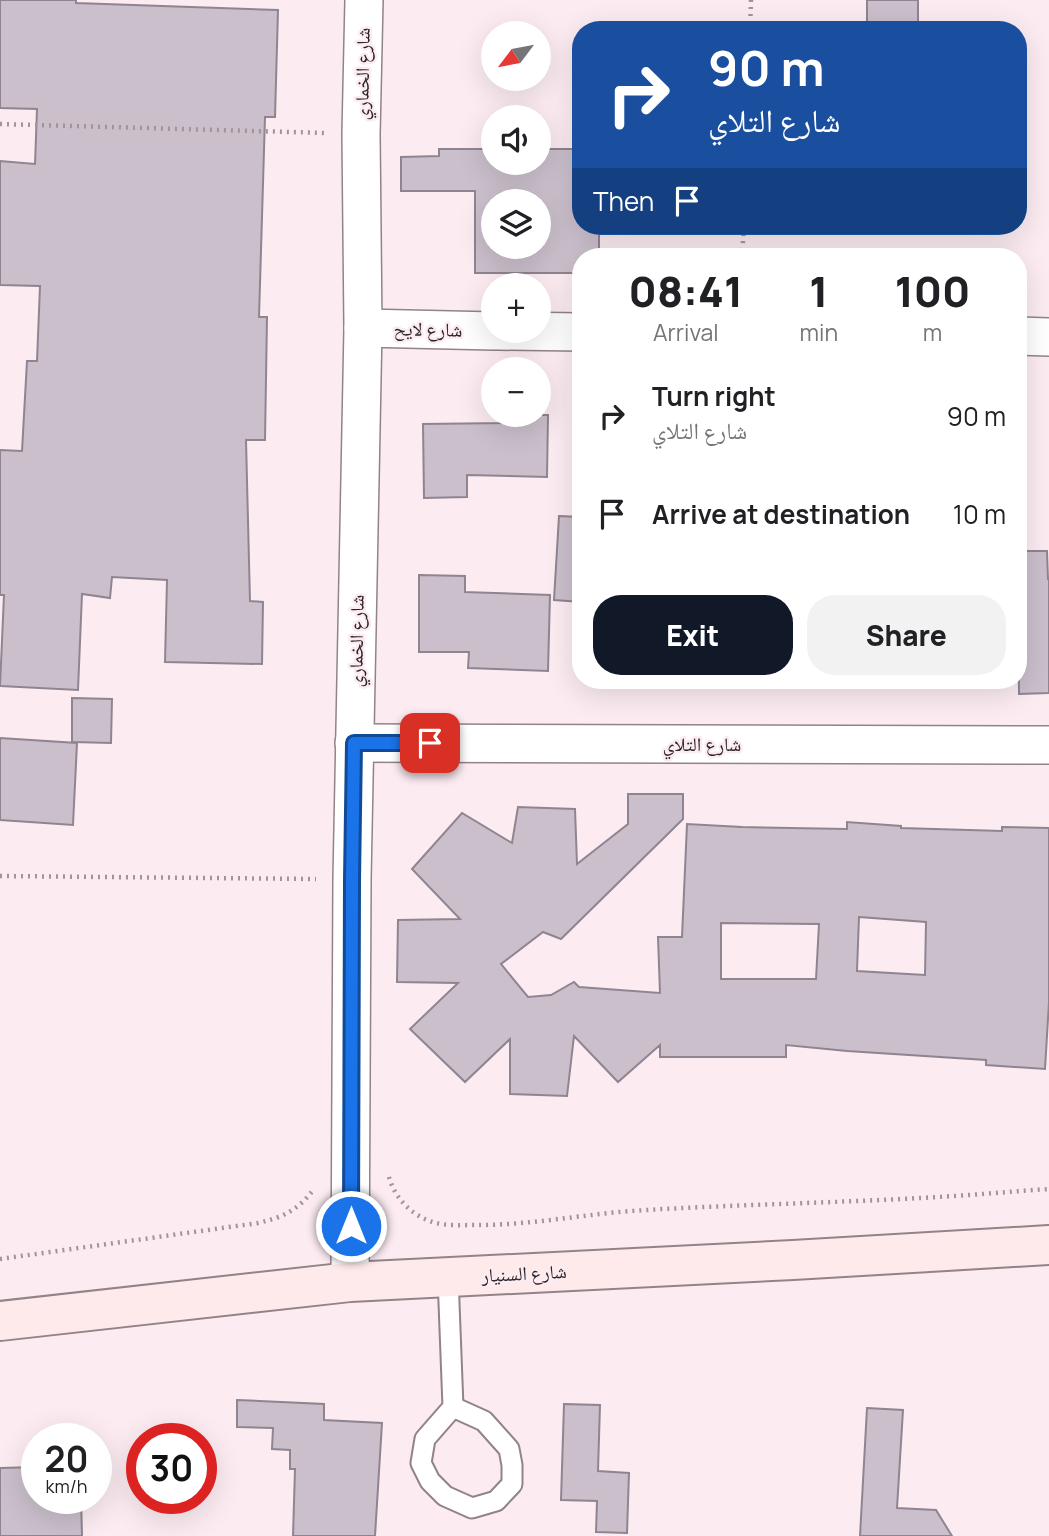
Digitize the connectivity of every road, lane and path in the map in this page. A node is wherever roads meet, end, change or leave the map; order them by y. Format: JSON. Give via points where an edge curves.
{"nodes":[{"id":1,"x":751,"y":0,"type":"edge"},
{"id":2,"x":363,"y":1,"type":"edge"},
{"id":3,"x":750,"y":21,"type":"edge"},
{"id":4,"x":0,"y":124,"type":"edge"},
{"id":5,"x":361,"y":134,"type":"junction"},
{"id":6,"x":363,"y":328,"type":"junction"},
{"id":7,"x":481,"y":331,"type":"edge"},
{"id":8,"x":551,"y":332,"type":"edge"},
{"id":9,"x":572,"y":332,"type":"edge"},
{"id":10,"x":1027,"y":336,"type":"edge"},
{"id":11,"x":1049,"y":337,"type":"edge"},
{"id":12,"x":354,"y":743,"type":"junction"},
{"id":13,"x":1049,"y":745,"type":"edge"},
{"id":14,"x":0,"y":876,"type":"edge"},
{"id":15,"x":352,"y":880,"type":"junction"},
{"id":16,"x":386,"y":1169,"type":"dead end"},
{"id":17,"x":318,"y":1180,"type":"dead end"},
{"id":18,"x":1049,"y":1189,"type":"edge"},
{"id":19,"x":1049,"y":1245,"type":"edge"},
{"id":20,"x":0,"y":1259,"type":"edge"},
{"id":21,"x":448,"y":1277,"type":"junction"},
{"id":22,"x":350,"y":1282,"type":"junction"},
{"id":23,"x":0,"y":1321,"type":"edge"},
{"id":24,"x":453,"y":1407,"type":"junction"}],
"edges":[{"from":1,"to":3,"type":"path"},
{"from":2,"to":5,"type":"street","name":"شارع الخماري"},
{"from":4,"to":5,"type":"path"},
{"from":5,"to":6,"type":"street","name":"شارع الخماري"},
{"from":6,"to":7,"type":"street","name":"شارع لايح"},
{"from":6,"to":12,"type":"street","name":"شارع الخماري"},
{"from":8,"to":9,"type":"street"},
{"from":10,"to":11,"type":"street"},
{"from":12,"to":13,"type":"street","name":"شارع التلاي"},
{"from":12,"to":15,"type":"street","name":"شارع الخماري"},
{"from":14,"to":15,"type":"path"},
{"from":15,"to":22,"type":"street","name":"شارع الخماري"},
{"from":16,"to":18,"type":"path","via":[[400,1201],[425,1219],[450,1225]]},
{"from":17,"to":20,"type":"path","via":[[306,1199],[276,1219]]},
{"from":19,"to":21,"type":"street","name":"شارع السنيار"},
{"from":21,"to":22,"type":"street","name":"شارع السنيار"},
{"from":21,"to":24,"type":"lane"},
{"from":22,"to":23,"type":"street","name":"شارع السنيار"},
{"from":24,"to":24,"type":"lane","via":[[425,1439],[421,1463],[445,1496],[472,1508],[496,1501],[512,1484],[509,1450],[484,1421]]}]}
